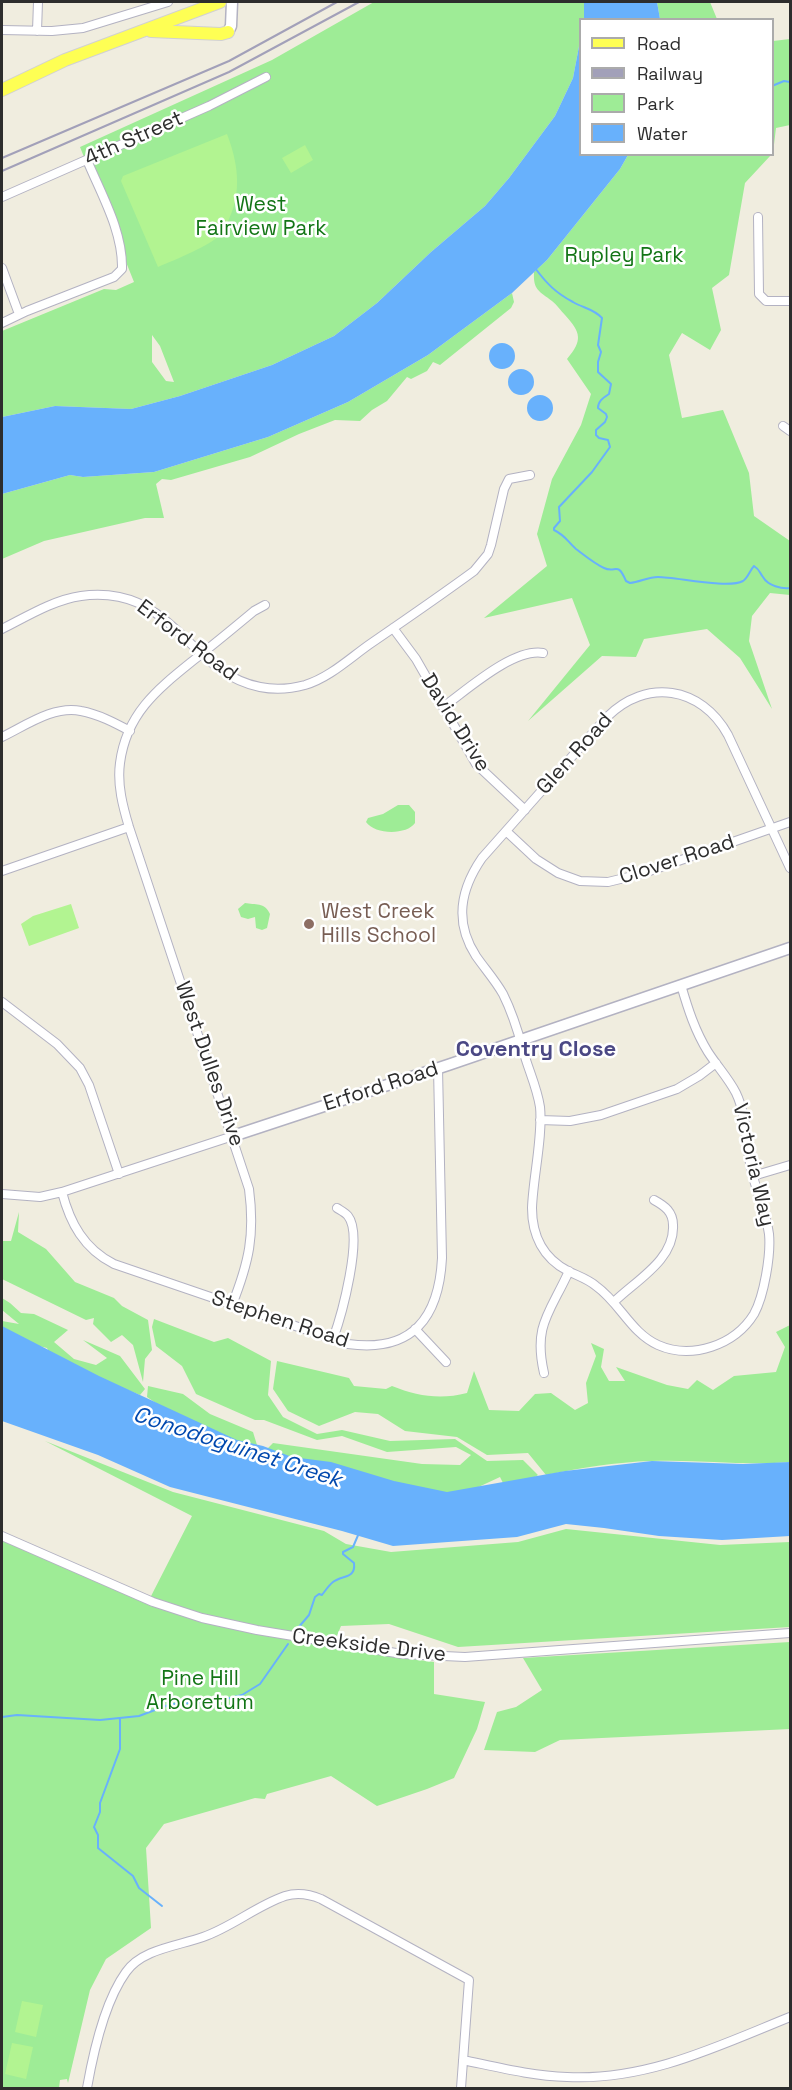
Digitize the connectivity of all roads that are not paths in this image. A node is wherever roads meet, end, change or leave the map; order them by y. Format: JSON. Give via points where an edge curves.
{"nodes":[{"id":1,"x":38,"y":2,"type":"edge"},
{"id":2,"x":168,"y":2,"type":"edge"},
{"id":3,"x":220,"y":2,"type":"edge"},
{"id":4,"x":232,"y":2,"type":"edge"},
{"id":5,"x":2,"y":30,"type":"edge"},
{"id":6,"x":37,"y":31,"type":"junction"},
{"id":7,"x":144,"y":31,"type":"junction"},
{"id":8,"x":228,"y":32,"type":"joint"},
{"id":9,"x":266,"y":77,"type":"dead end"},
{"id":10,"x":2,"y":90,"type":"edge"},
{"id":11,"x":87,"y":160,"type":"junction"},
{"id":12,"x":2,"y":197,"type":"edge"},
{"id":13,"x":758,"y":217,"type":"dead end"},
{"id":14,"x":2,"y":268,"type":"edge"},
{"id":15,"x":790,"y":301,"type":"edge"},
{"id":16,"x":20,"y":314,"type":"junction"},
{"id":17,"x":2,"y":323,"type":"edge"},
{"id":18,"x":530,"y":475,"type":"dead end"},
{"id":19,"x":265,"y":605,"type":"dead end"},
{"id":20,"x":393,"y":628,"type":"junction"},
{"id":21,"x":2,"y":629,"type":"edge"},
{"id":22,"x":543,"y":653,"type":"dead end"},
{"id":23,"x":201,"y":655,"type":"junction"},
{"id":24,"x":443,"y":707,"type":"junction"},
{"id":25,"x":130,"y":731,"type":"junction"},
{"id":26,"x":2,"y":737,"type":"edge"},
{"id":27,"x":525,"y":810,"type":"junction"},
{"id":28,"x":790,"y":822,"type":"edge"},
{"id":29,"x":129,"y":827,"type":"junction"},
{"id":30,"x":772,"y":828,"type":"junction"},
{"id":31,"x":506,"y":831,"type":"junction"},
{"id":32,"x":790,"y":868,"type":"edge"},
{"id":33,"x":2,"y":871,"type":"edge"},
{"id":34,"x":790,"y":948,"type":"edge"},
{"id":35,"x":681,"y":985,"type":"junction"},
{"id":36,"x":2,"y":1002,"type":"edge"},
{"id":37,"x":521,"y":1040,"type":"junction"},
{"id":38,"x":716,"y":1063,"type":"junction"},
{"id":39,"x":438,"y":1068,"type":"junction"},
{"id":40,"x":540,"y":1120,"type":"junction"},
{"id":41,"x":233,"y":1136,"type":"junction"},
{"id":42,"x":790,"y":1165,"type":"edge"},
{"id":43,"x":119,"y":1174,"type":"junction"},
{"id":44,"x":753,"y":1176,"type":"junction"},
{"id":45,"x":62,"y":1192,"type":"junction"},
{"id":46,"x":2,"y":1194,"type":"edge"},
{"id":47,"x":654,"y":1200,"type":"dead end"},
{"id":48,"x":337,"y":1208,"type":"dead end"},
{"id":49,"x":569,"y":1271,"type":"junction"},
{"id":50,"x":614,"y":1302,"type":"junction"},
{"id":51,"x":232,"y":1305,"type":"junction"},
{"id":52,"x":416,"y":1329,"type":"junction"},
{"id":53,"x":333,"y":1339,"type":"junction"},
{"id":54,"x":446,"y":1362,"type":"dead end"},
{"id":55,"x":544,"y":1373,"type":"dead end"},
{"id":56,"x":2,"y":1536,"type":"edge"},
{"id":57,"x":790,"y":1633,"type":"edge"},
{"id":58,"x":790,"y":2017,"type":"edge"},
{"id":59,"x":463,"y":2060,"type":"junction"},
{"id":60,"x":87,"y":2088,"type":"edge"},
{"id":61,"x":461,"y":2088,"type":"edge"}],
"edges":[{"from":1,"to":6,"type":"street"},
{"from":2,"to":6,"type":"street","via":[[83,28]]},
{"from":3,"to":7,"type":"main road"},
{"from":4,"to":8,"type":"street"},
{"from":5,"to":6,"type":"street"},
{"from":7,"to":8,"type":"main road"},
{"from":7,"to":10,"type":"main road","via":[[66,60]]},
{"from":9,"to":11,"type":"street","name":"4th Street"},
{"from":11,"to":12,"type":"street","name":"4th Street"},
{"from":11,"to":16,"type":"street","via":[[118,240],[122,269],[114,277]]},
{"from":13,"to":15,"type":"street","via":[[759,294],[766,301]]},
{"from":14,"to":16,"type":"street"},
{"from":16,"to":17,"type":"street"},
{"from":18,"to":20,"type":"street","name":"Erford Road","via":[[509,479],[491,545],[474,571]]},
{"from":19,"to":23,"type":"street","name":"West Dulles Drive"},
{"from":20,"to":23,"type":"street","name":"Erford Road","via":[[325,676],[291,688],[266,688],[238,681]]},
{"from":20,"to":24,"type":"street","name":"David Drive"},
{"from":21,"to":23,"type":"street","name":"Erford Road","via":[[71,598],[118,596],[154,612]]},
{"from":22,"to":24,"type":"street","via":[[514,657]]},
{"from":23,"to":25,"type":"street","name":"West Dulles Drive","via":[[150,697]]},
{"from":24,"to":27,"type":"street","name":"David Drive","via":[[476,765]]},
{"from":25,"to":26,"type":"street","via":[[84,711],[69,710],[45,716]]},
{"from":25,"to":29,"type":"street","name":"West Dulles Drive","via":[[119,775]]},
{"from":27,"to":30,"type":"street","name":"Glen Road","via":[[615,708],[630,699],[663,692],[693,699],[717,718]]},
{"from":27,"to":31,"type":"street","name":"Glen Road"},
{"from":28,"to":30,"type":"street","name":"Clover Road"},
{"from":29,"to":33,"type":"street"},
{"from":29,"to":41,"type":"street","name":"West Dulles Drive"},
{"from":30,"to":31,"type":"street","name":"Clover Road","via":[[608,882],[580,881],[558,873]]},
{"from":30,"to":32,"type":"street","name":"Glen Road"},
{"from":31,"to":37,"type":"street","name":"Glen Road","via":[[472,873],[463,898],[462,916],[471,947],[503,995]]},
{"from":34,"to":35,"type":"street","name":"Erford Road"},
{"from":35,"to":37,"type":"street","name":"Erford Road"},
{"from":35,"to":38,"type":"street","name":"Victoria Way","via":[[693,1023]]},
{"from":36,"to":43,"type":"street","via":[[57,1044],[80,1068]]},
{"from":37,"to":39,"type":"street","name":"Erford Road"},
{"from":37,"to":40,"type":"street","name":"Victoria Way","via":[[536,1087]]},
{"from":38,"to":40,"type":"street","via":[[677,1089],[601,1115],[570,1121]]},
{"from":38,"to":44,"type":"street","name":"Victoria Way","via":[[738,1098]]},
{"from":39,"to":41,"type":"street","name":"Erford Road"},
{"from":39,"to":52,"type":"street","name":"Stephen Road","via":[[441,1281],[429,1315]]},
{"from":40,"to":49,"type":"street","name":"Victoria Way","via":[[532,1222],[546,1253]]},
{"from":41,"to":43,"type":"street","name":"Erford Road"},
{"from":41,"to":51,"type":"street","name":"West Dulles Drive","via":[[249,1189],[252,1230],[247,1263]]},
{"from":42,"to":44,"type":"street"},
{"from":43,"to":45,"type":"street","name":"Erford Road"},
{"from":44,"to":50,"type":"street","name":"Victoria Way","via":[[766,1218],[768,1252],[759,1303],[738,1333],[700,1350],[667,1348],[642,1334]]},
{"from":45,"to":46,"type":"street","name":"Erford Road","via":[[40,1197]]},
{"from":45,"to":51,"type":"street","name":"Stephen Road","via":[[76,1230],[106,1260]]},
{"from":47,"to":50,"type":"street","via":[[671,1214],[674,1228],[669,1246],[657,1264]]},
{"from":48,"to":53,"type":"street","via":[[349,1217],[352,1245],[349,1282]]},
{"from":49,"to":50,"type":"street","name":"Victoria Way","via":[[597,1286]]},
{"from":49,"to":55,"type":"street","via":[[542,1328],[539,1349]]},
{"from":51,"to":53,"type":"street","name":"Stephen Road"},
{"from":52,"to":53,"type":"street","name":"Stephen Road","via":[[399,1339],[373,1346]]},
{"from":52,"to":54,"type":"street"},
{"from":56,"to":57,"type":"street","name":"Creekside Drive","via":[[153,1602],[202,1618],[402,1654],[453,1657]]},
{"from":58,"to":59,"type":"street","via":[[691,2057],[632,2073],[568,2077]]},
{"from":59,"to":60,"type":"street","via":[[469,1980],[321,1899],[295,1894],[132,1965],[118,1987],[98,2039]]},
{"from":59,"to":61,"type":"street"}]}
